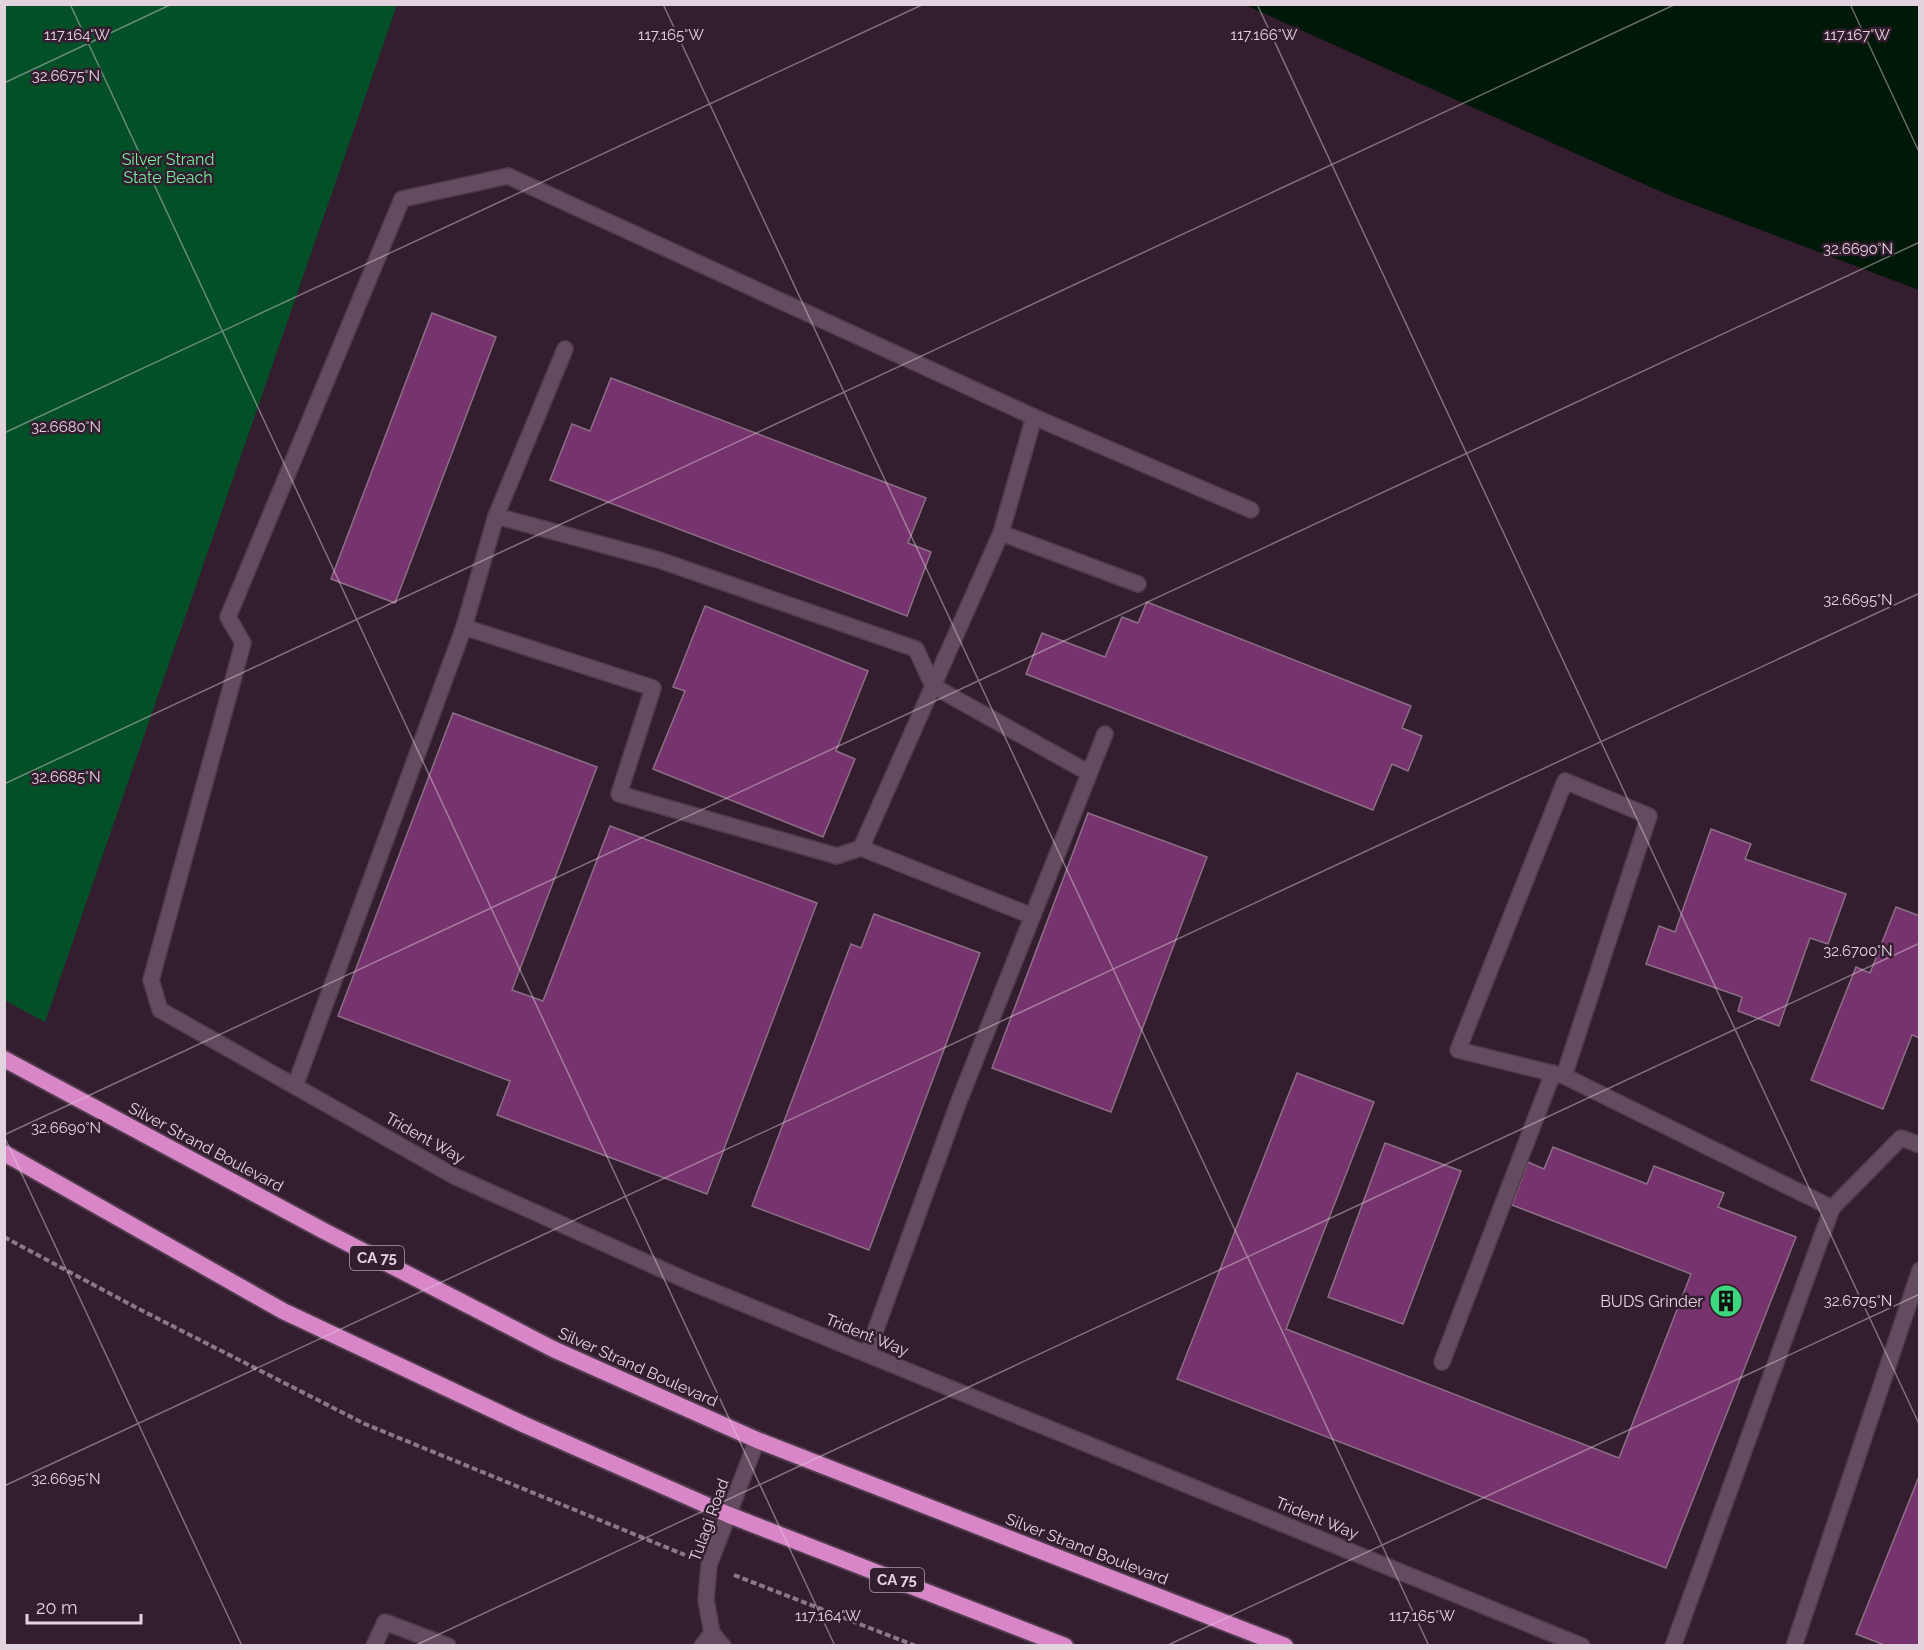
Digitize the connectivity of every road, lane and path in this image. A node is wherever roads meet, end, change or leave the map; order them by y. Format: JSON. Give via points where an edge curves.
{"nodes":[{"id":1,"x":565,"y":350,"type":"dead end"},
{"id":2,"x":1034,"y":417,"type":"junction"},
{"id":3,"x":1251,"y":510,"type":"dead end"},
{"id":4,"x":496,"y":516,"type":"junction"},
{"id":5,"x":1001,"y":533,"type":"junction"},
{"id":6,"x":1138,"y":584,"type":"dead end"},
{"id":7,"x":464,"y":627,"type":"junction"},
{"id":8,"x":933,"y":686,"type":"junction"},
{"id":9,"x":1105,"y":734,"type":"dead end"},
{"id":10,"x":1089,"y":773,"type":"junction"},
{"id":11,"x":861,"y":848,"type":"junction"},
{"id":12,"x":1032,"y":916,"type":"junction"},
{"id":13,"x":4,"y":1059,"type":"edge"},
{"id":14,"x":1559,"y":1075,"type":"junction"},
{"id":15,"x":295,"y":1086,"type":"junction"},
{"id":16,"x":1920,"y":1145,"type":"edge"},
{"id":17,"x":4,"y":1153,"type":"edge"},
{"id":18,"x":1832,"y":1208,"type":"junction"},
{"id":19,"x":4,"y":1237,"type":"edge"},
{"id":20,"x":1920,"y":1270,"type":"edge"},
{"id":21,"x":867,"y":1354,"type":"junction"},
{"id":22,"x":1442,"y":1362,"type":"dead end"},
{"id":23,"x":757,"y":1440,"type":"junction"},
{"id":24,"x":729,"y":1515,"type":"junction"},
{"id":25,"x":709,"y":1565,"type":"junction"},
{"id":26,"x":712,"y":1633,"type":"junction"},
{"id":27,"x":374,"y":1646,"type":"edge"},
{"id":28,"x":448,"y":1646,"type":"edge"},
{"id":29,"x":702,"y":1646,"type":"edge"},
{"id":30,"x":723,"y":1646,"type":"edge"},
{"id":31,"x":916,"y":1646,"type":"edge"},
{"id":32,"x":1065,"y":1646,"type":"edge"},
{"id":33,"x":1285,"y":1646,"type":"edge"},
{"id":34,"x":1582,"y":1646,"type":"edge"},
{"id":35,"x":1673,"y":1646,"type":"edge"},
{"id":36,"x":1794,"y":1646,"type":"edge"}],
"edges":[{"from":1,"to":4,"type":"street"},
{"from":2,"to":3,"type":"street"},
{"from":2,"to":5,"type":"street"},
{"from":2,"to":15,"type":"street","name":"Trident Way","via":[[508,176],[402,199],[228,617],[243,643],[151,980],[160,1010]]},
{"from":4,"to":7,"type":"street"},
{"from":4,"to":8,"type":"street","via":[[659,560],[916,649]]},
{"from":5,"to":6,"type":"street"},
{"from":5,"to":8,"type":"street"},
{"from":7,"to":11,"type":"street","via":[[653,688],[619,794],[837,856]]},
{"from":7,"to":15,"type":"street"},
{"from":8,"to":10,"type":"street"},
{"from":8,"to":11,"type":"street"},
{"from":9,"to":10,"type":"street"},
{"from":10,"to":12,"type":"street"},
{"from":11,"to":12,"type":"street"},
{"from":12,"to":21,"type":"street","via":[[959,1101]]},
{"from":13,"to":23,"type":"highway","name":"Silver Strand Boulevard","number":"CA 75","via":[[552,1349]]},
{"from":14,"to":14,"type":"street","via":[[1649,816],[1565,781],[1458,1050]]},
{"from":14,"to":18,"type":"street"},
{"from":14,"to":22,"type":"street"},
{"from":15,"to":21,"type":"street","name":"Trident Way","via":[[454,1176],[690,1282]]},
{"from":16,"to":18,"type":"street","via":[[1901,1138]]},
{"from":17,"to":24,"type":"highway","number":"CA 75","via":[[283,1311],[525,1425]]},
{"from":18,"to":35,"type":"street"},
{"from":19,"to":25,"type":"path","via":[[365,1424]]},
{"from":20,"to":36,"type":"street"},
{"from":21,"to":34,"type":"street","name":"Trident Way"},
{"from":23,"to":24,"type":"street","name":"Tulagi Road"},
{"from":23,"to":33,"type":"highway","name":"Silver Strand Boulevard","number":"CA 75"},
{"from":24,"to":25,"type":"street","name":"Tulagi Road"},
{"from":24,"to":32,"type":"highway","number":"CA 75"},
{"from":25,"to":26,"type":"street","name":"Tulagi Road","via":[[706,1600]]},
{"from":25,"to":31,"type":"path"},
{"from":26,"to":29,"type":"street"},
{"from":26,"to":30,"type":"street","name":"Tulagi Road"},
{"from":27,"to":28,"type":"street","via":[[385,1622]]}]}
